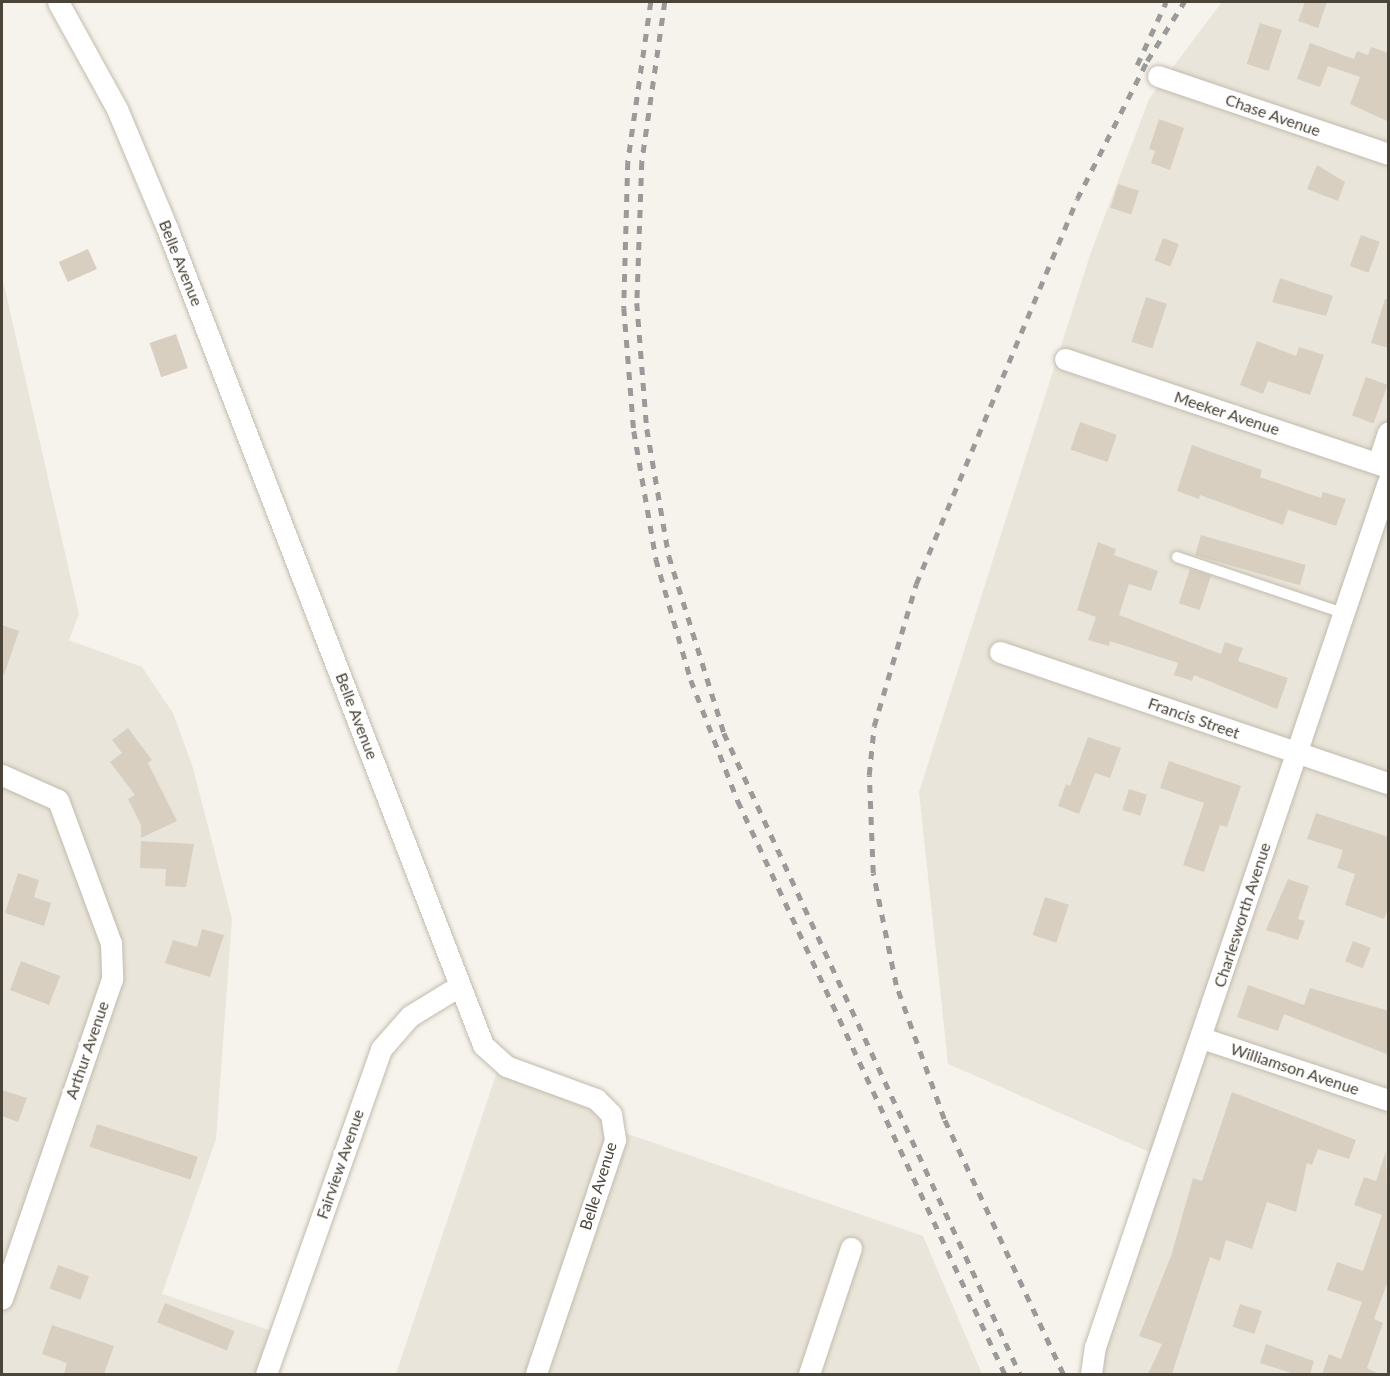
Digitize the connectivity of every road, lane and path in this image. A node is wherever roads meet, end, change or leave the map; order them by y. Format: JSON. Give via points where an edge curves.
{"nodes":[{"id":1,"x":58,"y":2,"type":"edge"},
{"id":2,"x":1158,"y":76,"type":"dead end"},
{"id":3,"x":1389,"y":154,"type":"edge"},
{"id":4,"x":1065,"y":359,"type":"dead end"},
{"id":5,"x":1389,"y":433,"type":"edge"},
{"id":6,"x":1384,"y":465,"type":"edge"},
{"id":7,"x":1389,"y":482,"type":"edge"},
{"id":8,"x":1177,"y":557,"type":"dead end"},
{"id":9,"x":1343,"y":613,"type":"junction"},
{"id":10,"x":1000,"y":652,"type":"dead end"},
{"id":11,"x":1294,"y":752,"type":"junction"},
{"id":12,"x":2,"y":775,"type":"edge"},
{"id":13,"x":1389,"y":783,"type":"edge"},
{"id":14,"x":459,"y":986,"type":"junction"},
{"id":15,"x":1202,"y":1038,"type":"junction"},
{"id":16,"x":1389,"y":1100,"type":"edge"},
{"id":17,"x":851,"y":1248,"type":"dead end"},
{"id":18,"x":2,"y":1299,"type":"edge"},
{"id":19,"x":1095,"y":1347,"type":"junction"},
{"id":20,"x":266,"y":1374,"type":"edge"},
{"id":21,"x":536,"y":1374,"type":"edge"},
{"id":22,"x":809,"y":1374,"type":"edge"},
{"id":23,"x":1077,"y":1374,"type":"edge"},
{"id":24,"x":1091,"y":1374,"type":"edge"}],
"edges":[{"from":1,"to":14,"type":"street","name":"Belle Avenue","via":[[117,109],[167,228]]},
{"from":2,"to":3,"type":"street","name":"Chase Avenue"},
{"from":4,"to":6,"type":"street","name":"Meeker Avenue"},
{"from":5,"to":6,"type":"street"},
{"from":7,"to":9,"type":"street","name":"Charlesworth Avenue"},
{"from":8,"to":9,"type":"lane"},
{"from":9,"to":11,"type":"street","name":"Charlesworth Avenue"},
{"from":10,"to":11,"type":"street","name":"Francis Street"},
{"from":11,"to":13,"type":"street","name":"Francis Street"},
{"from":11,"to":15,"type":"street","name":"Charlesworth Avenue"},
{"from":12,"to":18,"type":"street","name":"Arthur Avenue","via":[[58,800],[111,943],[112,979]]},
{"from":14,"to":20,"type":"street","name":"Fairview Avenue","via":[[410,1016],[381,1049]]},
{"from":14,"to":21,"type":"street","name":"Belle Avenue","via":[[483,1045],[506,1066],[596,1099],[611,1114],[615,1140]]},
{"from":15,"to":16,"type":"street","name":"Williamson Avenue"},
{"from":15,"to":19,"type":"street","name":"Charlesworth Avenue"},
{"from":17,"to":22,"type":"street"},
{"from":19,"to":23,"type":"street","name":"Charlesworth Avenue"},
{"from":19,"to":24,"type":"street","name":"Charlesworth Avenue"}]}
